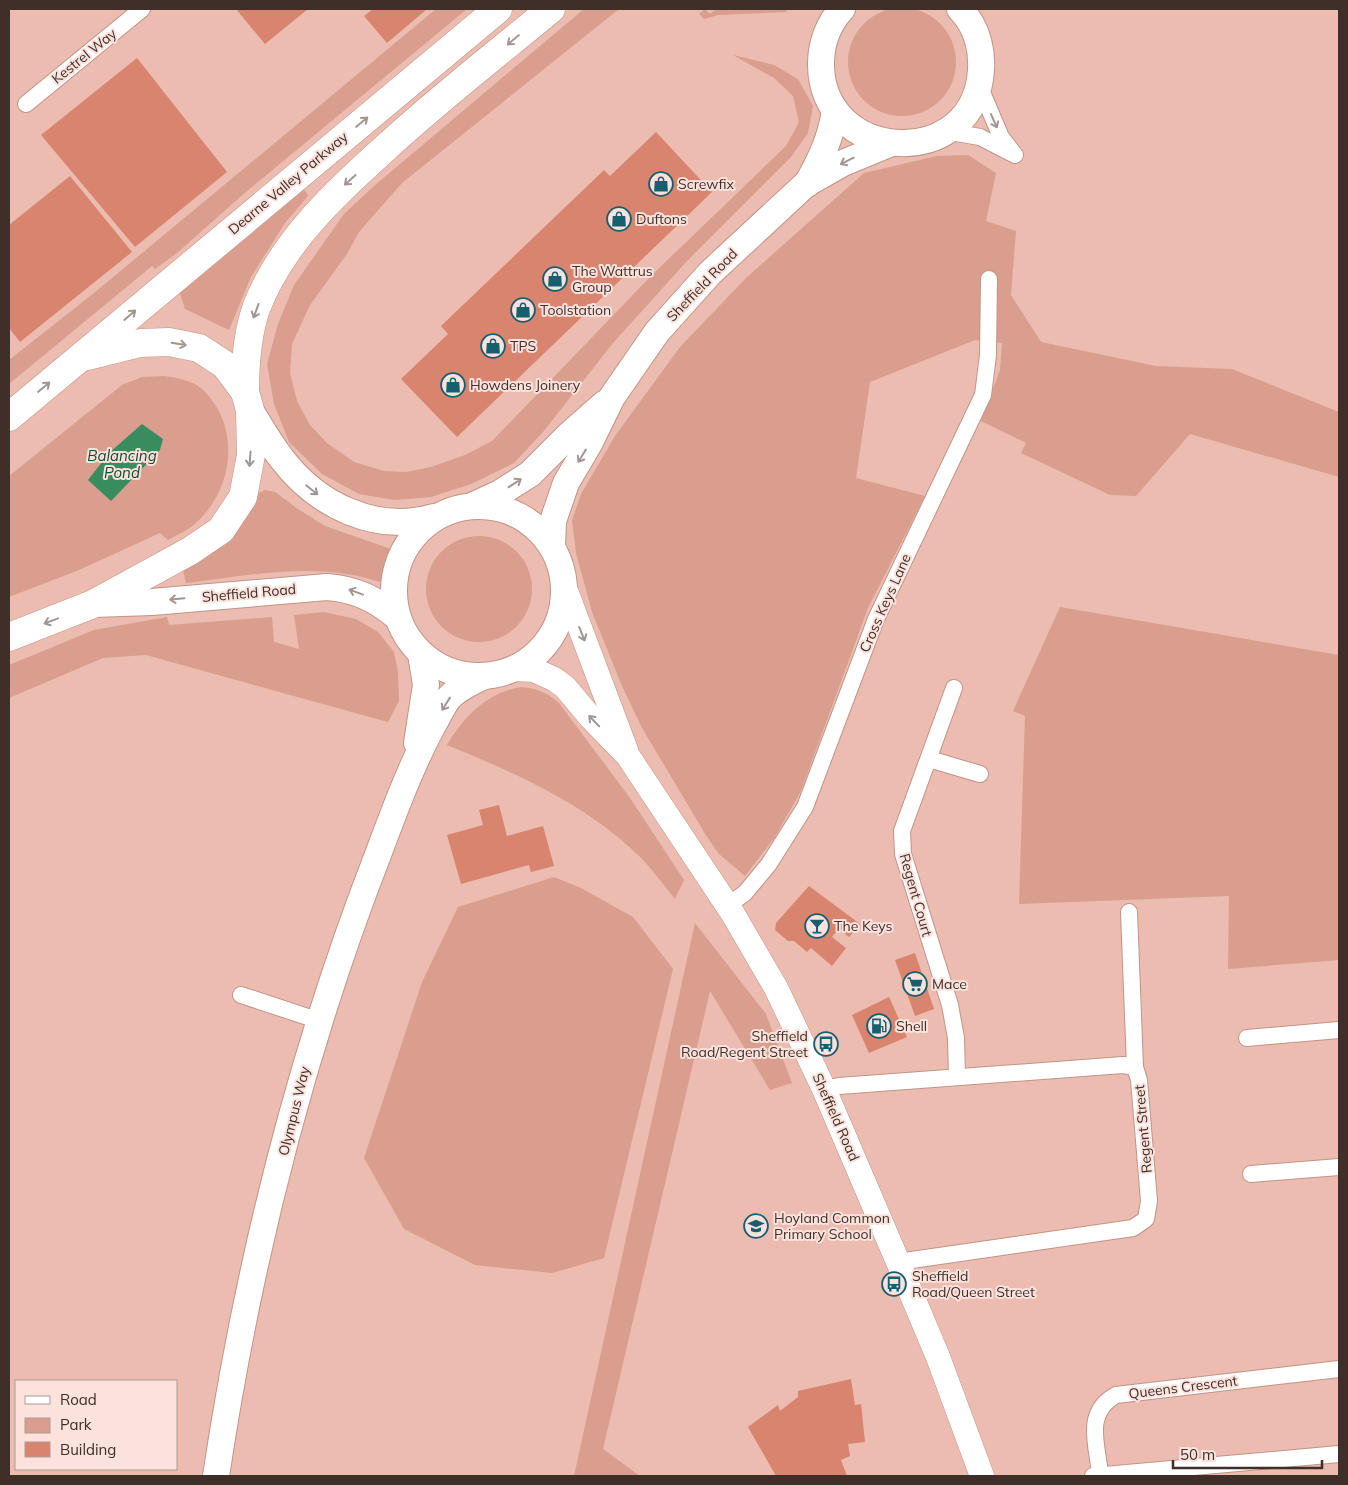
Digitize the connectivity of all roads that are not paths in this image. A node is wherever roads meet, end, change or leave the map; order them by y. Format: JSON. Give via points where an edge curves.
{"nodes":[{"id":1,"x":142,"y":9,"type":"edge"},
{"id":2,"x":498,"y":9,"type":"edge"},
{"id":3,"x":550,"y":9,"type":"edge"},
{"id":4,"x":842,"y":9,"type":"edge"},
{"id":5,"x":960,"y":9,"type":"edge"},
{"id":6,"x":979,"y":85,"type":"junction"},
{"id":7,"x":26,"y":104,"type":"dead end"},
{"id":8,"x":835,"y":110,"type":"junction"},
{"id":9,"x":945,"y":131,"type":"junction"},
{"id":10,"x":890,"y":144,"type":"junction"},
{"id":11,"x":806,"y":184,"type":"junction"},
{"id":12,"x":989,"y":279,"type":"dead end"},
{"id":13,"x":80,"y":358,"type":"junction"},
{"id":14,"x":612,"y":397,"type":"junction"},
{"id":15,"x":248,"y":401,"type":"junction"},
{"id":16,"x":9,"y":417,"type":"edge"},
{"id":17,"x":472,"y":505,"type":"junction"},
{"id":18,"x":435,"y":517,"type":"junction"},
{"id":19,"x":552,"y":546,"type":"junction"},
{"id":20,"x":564,"y":588,"type":"junction"},
{"id":21,"x":93,"y":604,"type":"junction"},
{"id":22,"x":397,"y":617,"type":"junction"},
{"id":23,"x":9,"y":637,"type":"edge"},
{"id":24,"x":421,"y":654,"type":"junction"},
{"id":25,"x":514,"y":669,"type":"junction"},
{"id":26,"x":484,"y":676,"type":"junction"},
{"id":27,"x":954,"y":688,"type":"dead end"},
{"id":28,"x":628,"y":756,"type":"junction"},
{"id":29,"x":415,"y":758,"type":"junction"},
{"id":30,"x":928,"y":759,"type":"junction"},
{"id":31,"x":980,"y":774,"type":"dead end"},
{"id":32,"x":727,"y":906,"type":"junction"},
{"id":33,"x":1129,"y":912,"type":"dead end"},
{"id":34,"x":241,"y":995,"type":"dead end"},
{"id":35,"x":320,"y":1021,"type":"junction"},
{"id":36,"x":1339,"y":1030,"type":"edge"},
{"id":37,"x":1247,"y":1038,"type":"dead end"},
{"id":38,"x":1135,"y":1067,"type":"junction"},
{"id":39,"x":957,"y":1077,"type":"junction"},
{"id":40,"x":824,"y":1089,"type":"junction"},
{"id":41,"x":1339,"y":1167,"type":"edge"},
{"id":42,"x":1251,"y":1174,"type":"dead end"},
{"id":43,"x":898,"y":1262,"type":"junction"},
{"id":44,"x":1339,"y":1369,"type":"edge"},
{"id":45,"x":1339,"y":1454,"type":"edge"},
{"id":46,"x":1207,"y":1472,"type":"edge"},
{"id":47,"x":216,"y":1476,"type":"edge"},
{"id":48,"x":982,"y":1476,"type":"edge"},
{"id":49,"x":1096,"y":1476,"type":"edge"}],
"edges":[{"from":1,"to":7,"type":"street","name":"Kestrel Way"},
{"from":13,"to":2,"type":"highway","name":"Dearne Valley Parkway","one_way":true},
{"from":3,"to":15,"type":"highway","one_way":true,"via":[[411,125],[333,196],[303,231],[281,262],[257,306],[251,327]]},
{"from":4,"to":8,"type":"main road","via":[[825,35],[821,53],[821,77]]},
{"from":5,"to":6,"type":"main road","via":[[975,30],[981,48]]},
{"from":6,"to":9,"type":"main road","via":[[972,103]]},
{"from":6,"to":9,"type":"street","one_way":true,"via":[[1001,136],[1015,155],[980,137]]},
{"from":8,"to":10,"type":"main road","via":[[859,132]]},
{"from":8,"to":11,"type":"main road","name":"Sheffield Road","via":[[825,152]]},
{"from":9,"to":10,"type":"main road","via":[[919,143]]},
{"from":10,"to":11,"type":"main road","name":"Sheffield Road","one_way":true,"via":[[843,163]]},
{"from":11,"to":14,"type":"main road","name":"Sheffield Road","via":[[710,273],[658,332]]},
{"from":12,"to":32,"type":"street","name":"Cross Keys Lane","via":[[988,355],[983,395],[876,619],[805,807],[769,864],[745,893]]},
{"from":13,"to":15,"type":"highway","one_way":true,"via":[[140,343],[185,344],[199,348],[225,365]]},
{"from":16,"to":13,"type":"highway","name":"Dearne Valley Parkway","one_way":true},
{"from":17,"to":14,"type":"main road","name":"Sheffield Road","one_way":true,"via":[[500,493],[530,474]]},
{"from":14,"to":19,"type":"main road","name":"Sheffield Road","one_way":true,"via":[[566,483],[553,521]]},
{"from":15,"to":18,"type":"main road","one_way":true,"via":[[280,458],[296,476],[332,504],[386,522],[413,523]]},
{"from":15,"to":21,"type":"highway","one_way":true,"via":[[249,476],[243,497],[230,520],[204,542]]},
{"from":17,"to":18,"type":"main road"},
{"from":17,"to":19,"type":"main road","via":[[515,513],[539,530]]},
{"from":18,"to":22,"type":"main road","via":[[413,536],[398,561],[393,589]]},
{"from":19,"to":20,"type":"main road","via":[[560,564]]},
{"from":20,"to":25,"type":"main road","via":[[564,605],[552,636],[535,655]]},
{"from":20,"to":28,"type":"main road","name":"Sheffield Road","one_way":true},
{"from":22,"to":21,"type":"main road","name":"Sheffield Road","one_way":true,"via":[[383,604],[364,595],[345,588],[316,586],[152,602]]},
{"from":21,"to":23,"type":"highway","one_way":true},
{"from":22,"to":24,"type":"main road"},
{"from":24,"to":26,"type":"main road","via":[[450,671]]},
{"from":24,"to":29,"type":"main road","name":"Olympus Way","via":[[426,685]]},
{"from":25,"to":26,"type":"main road"},
{"from":28,"to":25,"type":"main road","name":"Sheffield Road","one_way":true,"via":[[565,687],[534,670]]},
{"from":26,"to":29,"type":"main road","name":"Olympus Way","one_way":true,"via":[[449,698]]},
{"from":27,"to":30,"type":"street","name":"Regent Court"},
{"from":28,"to":32,"type":"main road","name":"Sheffield Road"},
{"from":29,"to":35,"type":"main road","name":"Olympus Way","via":[[348,933]]},
{"from":30,"to":31,"type":"street"},
{"from":30,"to":39,"type":"street","name":"Regent Court","via":[[902,832],[902,842],[908,872],[950,1005],[956,1038]]},
{"from":32,"to":40,"type":"main road","name":"Sheffield Road","via":[[776,988]]},
{"from":33,"to":38,"type":"street"},
{"from":34,"to":35,"type":"street"},
{"from":35,"to":47,"type":"main road","name":"Olympus Way","via":[[265,1222]]},
{"from":36,"to":37,"type":"street"},
{"from":38,"to":39,"type":"street","name":"Regent Street","via":[[1122,1065]]},
{"from":38,"to":43,"type":"street","name":"Regent Street","via":[[1139,1080],[1149,1201],[1146,1220],[1132,1228]]},
{"from":39,"to":40,"type":"street","name":"Regent Street"},
{"from":40,"to":43,"type":"main road","name":"Sheffield Road"},
{"from":41,"to":42,"type":"street"},
{"from":43,"to":48,"type":"main road","name":"Sheffield Road","via":[[938,1357]]},
{"from":44,"to":49,"type":"street","name":"Queens Crescent","via":[[1116,1396],[1096,1414]]},
{"from":45,"to":46,"type":"street"},
{"from":46,"to":49,"type":"street"}]}
